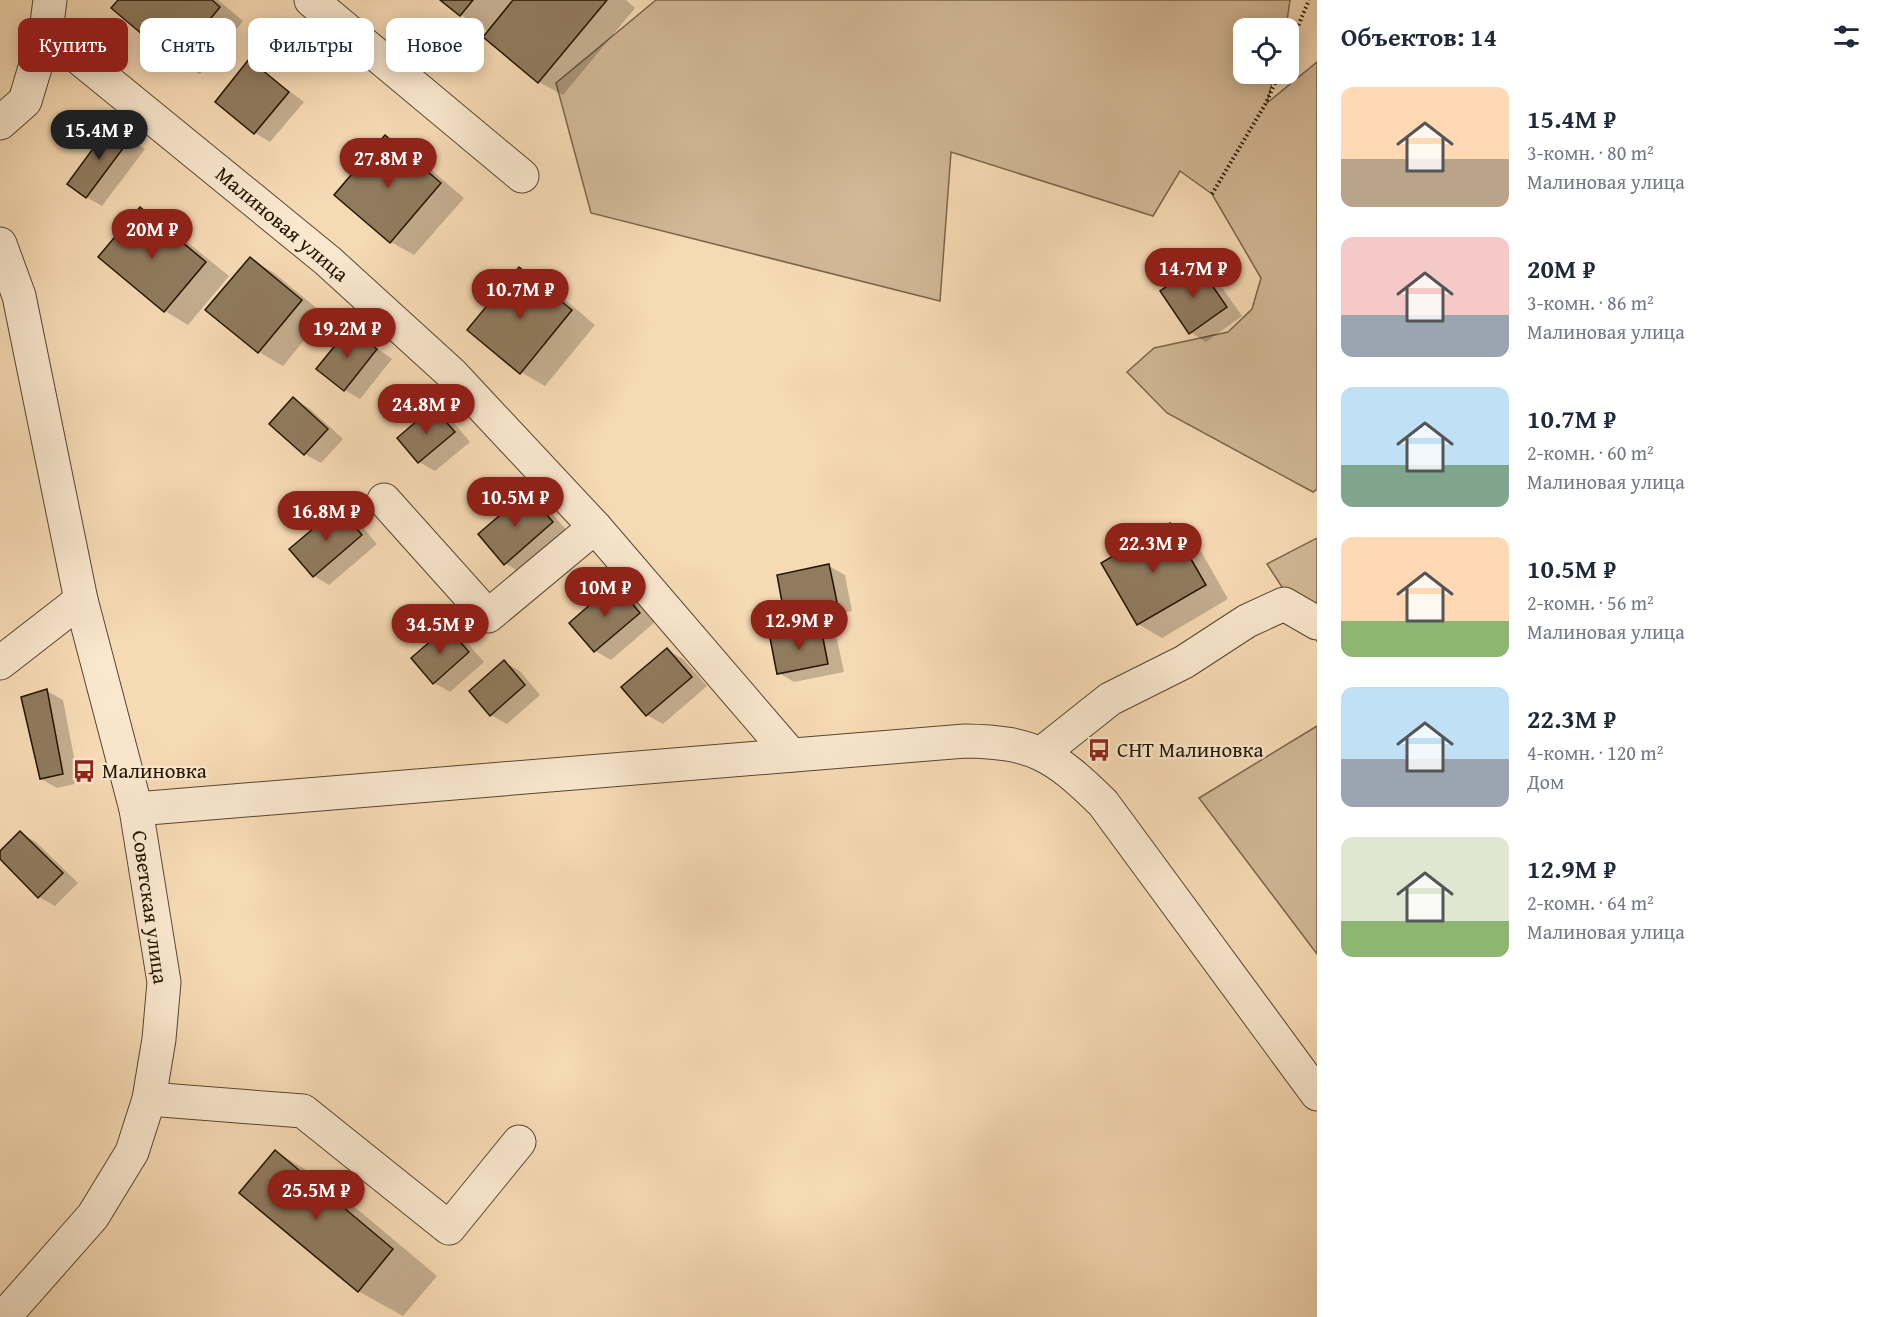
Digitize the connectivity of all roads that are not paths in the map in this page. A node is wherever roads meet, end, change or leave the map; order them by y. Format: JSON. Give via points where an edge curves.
{"nodes":[{"id":1,"x":311,"y":0,"type":"edge"},
{"id":2,"x":48,"y":15,"type":"edge"},
{"id":3,"x":0,"y":123,"type":"edge"},
{"id":4,"x":522,"y":176,"type":"dead end"},
{"id":5,"x":0,"y":244,"type":"edge"},
{"id":6,"x":384,"y":500,"type":"dead end"},
{"id":7,"x":595,"y":527,"type":"junction"},
{"id":8,"x":1317,"y":592,"type":"edge"},
{"id":9,"x":81,"y":600,"type":"junction"},
{"id":10,"x":1284,"y":604,"type":"junction"},
{"id":11,"x":1317,"y":623,"type":"edge"},
{"id":12,"x":0,"y":663,"type":"edge"},
{"id":13,"x":1042,"y":753,"type":"junction"},
{"id":14,"x":791,"y":755,"type":"junction"},
{"id":15,"x":136,"y":809,"type":"junction"},
{"id":16,"x":1317,"y":1094,"type":"edge"},
{"id":17,"x":150,"y":1099,"type":"junction"},
{"id":18,"x":519,"y":1142,"type":"dead end"},
{"id":19,"x":4,"y":1317,"type":"edge"}],
"edges":[{"from":1,"to":4,"type":"street"},
{"from":2,"to":3,"type":"street","via":[[24,101]]},
{"from":2,"to":7,"type":"street","name":"Малиновая улица","via":[[452,374]]},
{"from":5,"to":9,"type":"street","name":"Советская улица","via":[[20,296]]},
{"from":6,"to":7,"type":"street","via":[[488,616]]},
{"from":7,"to":14,"type":"street","name":"Малиновая улица"},
{"from":8,"to":10,"type":"street"},
{"from":9,"to":12,"type":"street"},
{"from":9,"to":15,"type":"street","name":"Советская улица"},
{"from":10,"to":11,"type":"street"},
{"from":10,"to":13,"type":"street","via":[[1110,699]]},
{"from":13,"to":14,"type":"street","via":[[1004,742],[965,741]]},
{"from":13,"to":16,"type":"street","via":[[1074,775],[1103,803]]},
{"from":14,"to":15,"type":"street"},
{"from":15,"to":17,"type":"street","name":"Советская улица","via":[[164,982]]},
{"from":17,"to":18,"type":"street","via":[[303,1111],[449,1228]]},
{"from":17,"to":19,"type":"street","name":"Советская улица","via":[[132,1152],[93,1216]]}]}
